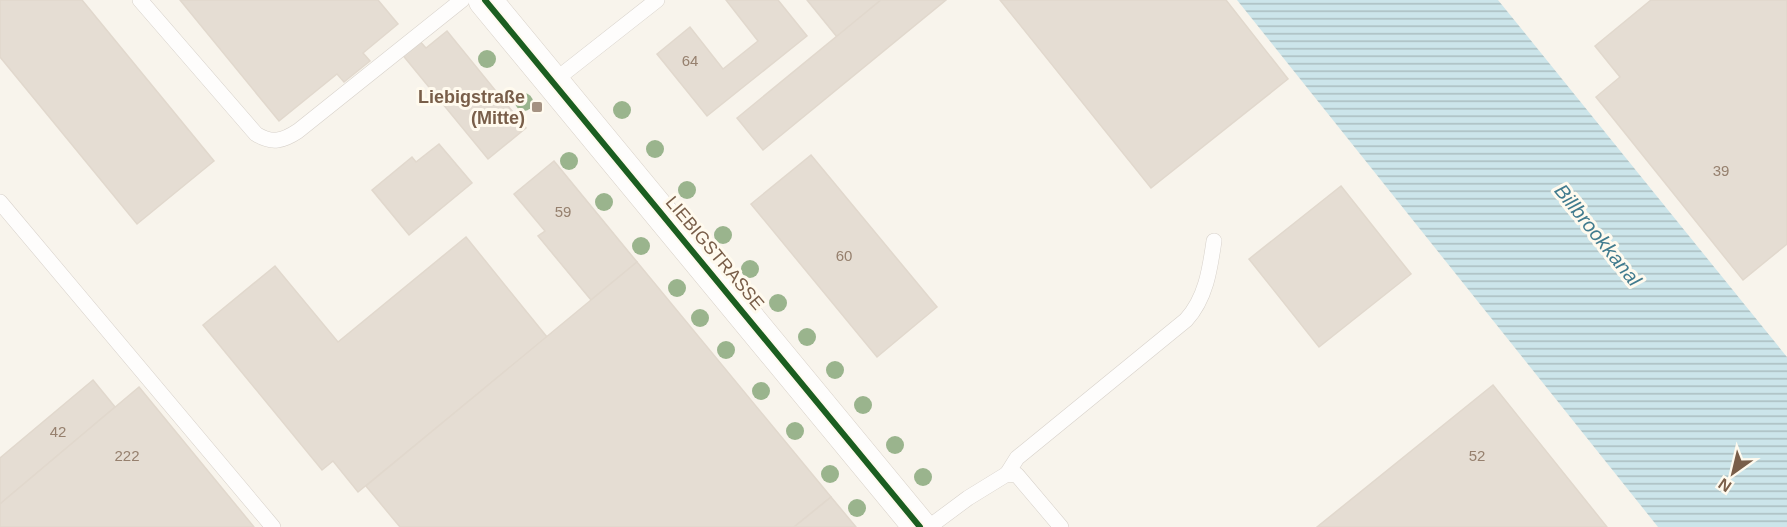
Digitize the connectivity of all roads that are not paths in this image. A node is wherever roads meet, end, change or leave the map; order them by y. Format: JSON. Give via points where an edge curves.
{"nodes":[{"id":1,"x":140,"y":0,"type":"edge"},
{"id":2,"x":462,"y":0,"type":"edge"},
{"id":3,"x":485,"y":0,"type":"edge"},
{"id":4,"x":657,"y":0,"type":"edge"},
{"id":5,"x":554,"y":81,"type":"junction"},
{"id":6,"x":0,"y":202,"type":"edge"},
{"id":7,"x":1214,"y":241,"type":"dead end"},
{"id":8,"x":1007,"y":474,"type":"junction"},
{"id":9,"x":273,"y":527,"type":"edge"},
{"id":10,"x":920,"y":527,"type":"edge"},
{"id":11,"x":929,"y":527,"type":"edge"},
{"id":12,"x":1061,"y":527,"type":"edge"}],
"edges":[{"from":1,"to":2,"type":"lane","via":[[256,134],[278,141],[298,131]]},
{"from":3,"to":5,"type":"main road","name":"LIEBIGSTRASSE"},
{"from":4,"to":5,"type":"lane"},
{"from":5,"to":10,"type":"main road","name":"LIEBIGSTRASSE"},
{"from":6,"to":9,"type":"lane"},
{"from":7,"to":8,"type":"lane","via":[[1203,296],[1191,315],[1017,458]]},
{"from":8,"to":11,"type":"lane"},
{"from":8,"to":12,"type":"lane","via":[[1017,476]]}]}
